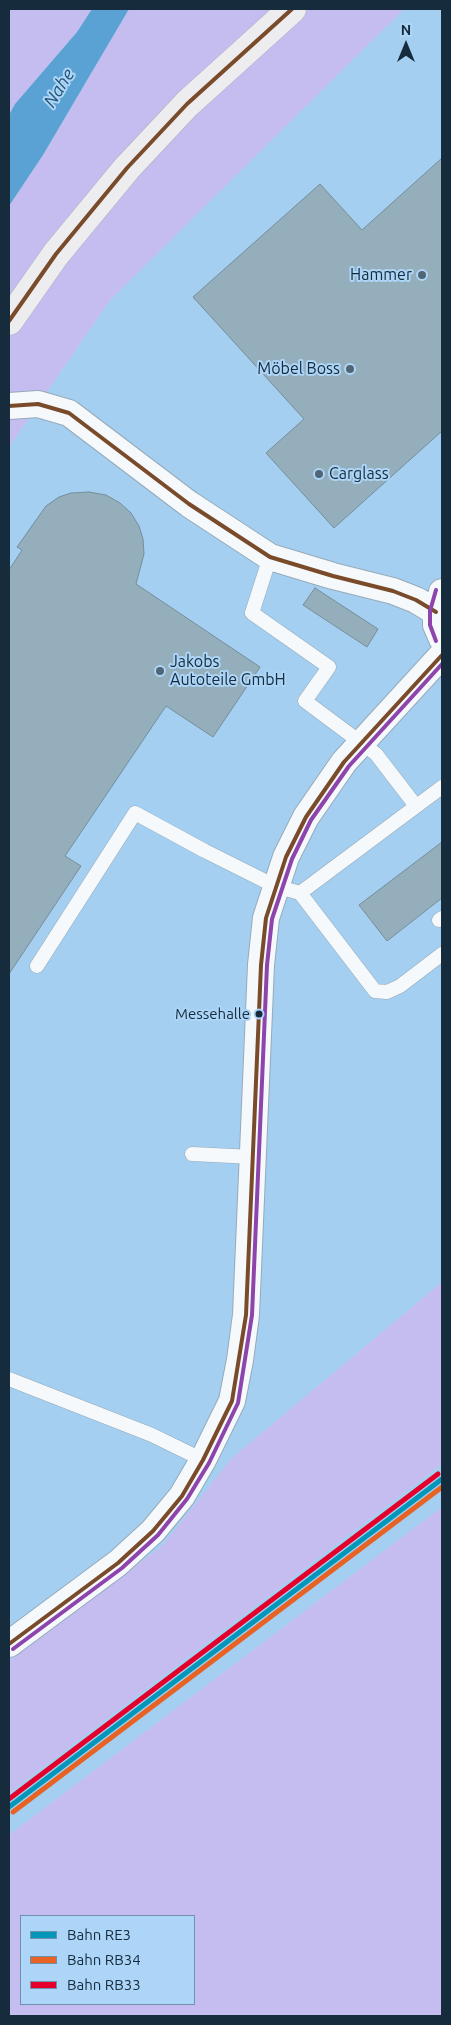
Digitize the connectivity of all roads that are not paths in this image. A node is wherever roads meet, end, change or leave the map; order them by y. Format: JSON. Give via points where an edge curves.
{"nodes":[{"id":1,"x":292,"y":9,"type":"edge"},
{"id":2,"x":9,"y":320,"type":"edge"},
{"id":3,"x":9,"y":406,"type":"edge"},
{"id":4,"x":270,"y":557,"type":"junction"},
{"id":5,"x":439,"y":602,"type":"edge"},
{"id":6,"x":442,"y":639,"type":"edge"},
{"id":7,"x":442,"y":655,"type":"edge"},
{"id":8,"x":362,"y":742,"type":"junction"},
{"id":9,"x":442,"y":786,"type":"edge"},
{"id":10,"x":416,"y":806,"type":"junction"},
{"id":11,"x":275,"y":886,"type":"junction"},
{"id":12,"x":300,"y":893,"type":"junction"},
{"id":13,"x":442,"y":954,"type":"edge"},
{"id":14,"x":37,"y":966,"type":"dead end"},
{"id":15,"x":192,"y":1154,"type":"dead end"},
{"id":16,"x":253,"y":1157,"type":"junction"},
{"id":17,"x":9,"y":1379,"type":"edge"},
{"id":18,"x":203,"y":1460,"type":"junction"},
{"id":19,"x":9,"y":1644,"type":"edge"}],
"edges":[{"from":1,"to":2,"type":"main road","via":[[187,104],[127,168],[56,254]]},
{"from":3,"to":4,"type":"street","via":[[38,404],[69,413],[189,504]]},
{"from":4,"to":5,"type":"street","via":[[416,600]]},
{"from":4,"to":8,"type":"lane","via":[[252,613],[328,667],[305,701]]},
{"from":5,"to":6,"type":"street","via":[[436,625]]},
{"from":7,"to":8,"type":"street"},
{"from":8,"to":10,"type":"lane","via":[[386,765]]},
{"from":8,"to":11,"type":"street","via":[[306,817]]},
{"from":9,"to":10,"type":"lane"},
{"from":10,"to":12,"type":"lane"},
{"from":11,"to":12,"type":"lane"},
{"from":11,"to":14,"type":"lane","via":[[135,813]]},
{"from":11,"to":16,"type":"street","via":[[266,918],[261,965]]},
{"from":12,"to":13,"type":"lane","via":[[375,991],[388,992],[400,986]]},
{"from":15,"to":16,"type":"lane"},
{"from":16,"to":18,"type":"street","via":[[246,1315],[240,1360],[232,1401]]},
{"from":17,"to":18,"type":"lane","via":[[152,1435]]},
{"from":18,"to":19,"type":"street","via":[[182,1496],[153,1532],[118,1563]]}]}
